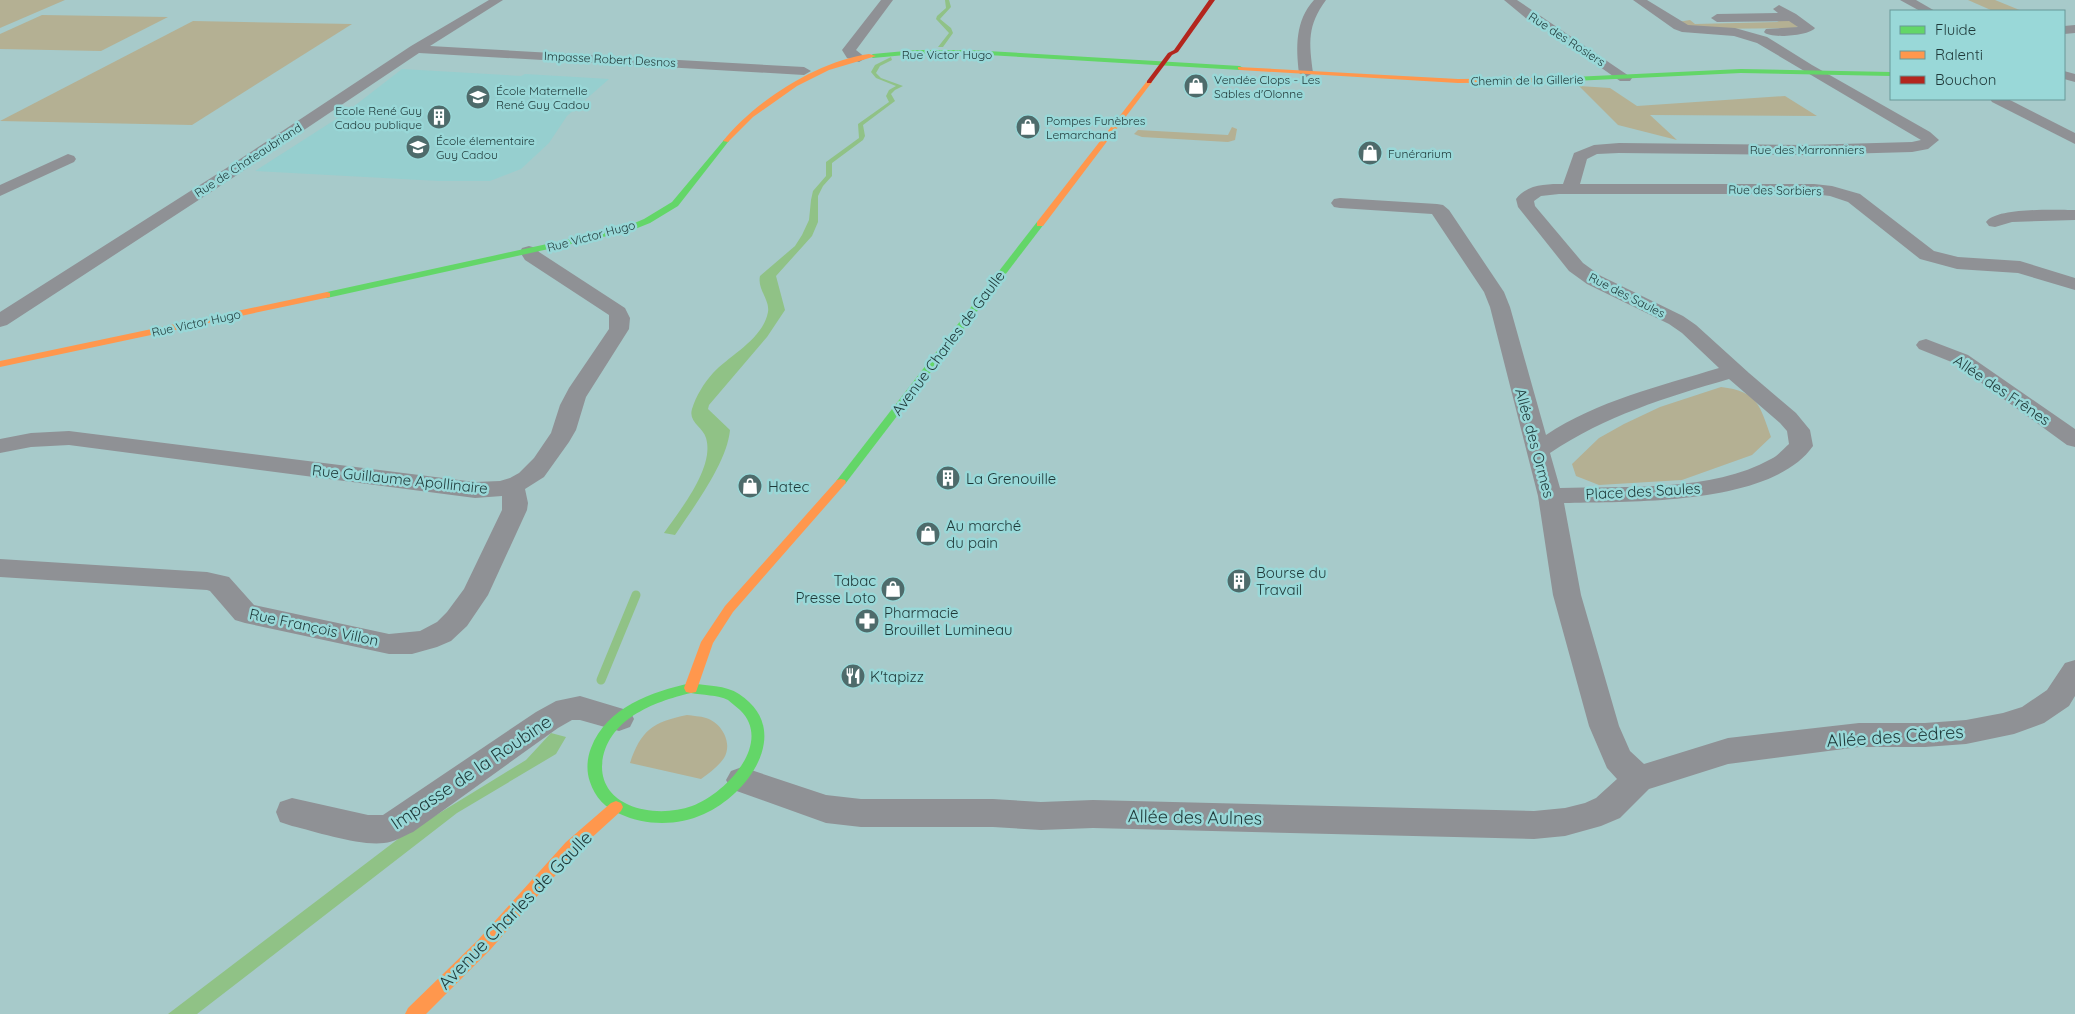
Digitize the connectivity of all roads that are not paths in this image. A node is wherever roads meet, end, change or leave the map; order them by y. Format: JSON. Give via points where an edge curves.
{"nodes":[{"id":1,"x":497,"y":0,"type":"edge"},
{"id":2,"x":887,"y":0,"type":"edge"},
{"id":3,"x":1212,"y":0,"type":"edge"},
{"id":4,"x":1320,"y":0,"type":"edge"},
{"id":5,"x":1510,"y":0,"type":"edge"},
{"id":6,"x":1639,"y":0,"type":"edge"},
{"id":7,"x":1906,"y":0,"type":"edge"},
{"id":8,"x":1770,"y":4,"type":"dead end"},
{"id":9,"x":1928,"y":10,"type":"edge"},
{"id":10,"x":1792,"y":17,"type":"junction"},
{"id":11,"x":1666,"y":19,"type":"junction"},
{"id":12,"x":1762,"y":40,"type":"junction"},
{"id":13,"x":416,"y":49,"type":"junction"},
{"id":14,"x":859,"y":58,"type":"junction"},
{"id":15,"x":1162,"y":64,"type":"junction"},
{"id":16,"x":804,"y":71,"type":"dead end"},
{"id":17,"x":1813,"y":72,"type":"junction"},
{"id":18,"x":1306,"y":73,"type":"junction"},
{"id":19,"x":1890,"y":74,"type":"edge"},
{"id":20,"x":1624,"y":78,"type":"junction"},
{"id":21,"x":1999,"y":100,"type":"edge"},
{"id":22,"x":2075,"y":139,"type":"edge"},
{"id":23,"x":68,"y":158,"type":"dead end"},
{"id":24,"x":1570,"y":189,"type":"junction"},
{"id":25,"x":0,"y":191,"type":"edge"},
{"id":26,"x":1340,"y":203,"type":"dead end"},
{"id":27,"x":2075,"y":215,"type":"edge"},
{"id":28,"x":1995,"y":222,"type":"dead end"},
{"id":29,"x":529,"y":252,"type":"junction"},
{"id":30,"x":2075,"y":284,"type":"edge"},
{"id":31,"x":0,"y":321,"type":"edge"},
{"id":32,"x":1689,"y":329,"type":"joint"},
{"id":33,"x":1926,"y":345,"type":"dead end"},
{"id":34,"x":0,"y":364,"type":"edge"},
{"id":35,"x":1733,"y":370,"type":"junction"},
{"id":36,"x":2075,"y":440,"type":"edge"},
{"id":37,"x":0,"y":446,"type":"edge"},
{"id":38,"x":1538,"y":451,"type":"junction"},
{"id":39,"x":512,"y":486,"type":"junction"},
{"id":40,"x":1550,"y":496,"type":"junction"},
{"id":41,"x":0,"y":568,"type":"edge"},
{"id":42,"x":2075,"y":671,"type":"edge"},
{"id":43,"x":691,"y":688,"type":"junction"},
{"id":44,"x":619,"y":719,"type":"junction"},
{"id":45,"x":1638,"y":779,"type":"junction"},
{"id":46,"x":742,"y":780,"type":"junction"},
{"id":47,"x":616,"y":807,"type":"junction"},
{"id":48,"x":292,"y":812,"type":"dead end"},
{"id":49,"x":414,"y":1014,"type":"edge"}],
"edges":[{"from":1,"to":13,"type":"street","name":"Rue de Chateaubriand"},
{"from":2,"to":14,"type":"street","via":[[849,50]]},
{"from":3,"to":15,"type":"street","name":"Avenue Charles de Gaulle","via":[[1176,51]]},
{"from":4,"to":18,"type":"street","via":[[1304,28]]},
{"from":5,"to":20,"type":"street","name":"Rue des Rosiers"},
{"from":6,"to":11,"type":"street"},
{"from":7,"to":9,"type":"street"},
{"from":8,"to":10,"type":"street"},
{"from":10,"to":11,"type":"street"},
{"from":10,"to":12,"type":"street","via":[[1808,29],[1768,32]]},
{"from":11,"to":12,"type":"street","via":[[1693,31],[1735,32]]},
{"from":12,"to":17,"type":"street"},
{"from":13,"to":16,"type":"street","name":"Impasse Robert Desnos"},
{"from":13,"to":31,"type":"street","name":"Rue de Chateaubriand"},
{"from":14,"to":15,"type":"street","name":"Rue Victor Hugo","via":[[916,52],[960,52]]},
{"from":14,"to":29,"type":"street","name":"Rue Victor Hugo","via":[[816,72],[754,112],[675,204],[662,212],[627,228]]},
{"from":15,"to":18,"type":"street","name":"Chemin de la Gillerie"},
{"from":15,"to":43,"type":"street","name":"Avenue Charles de Gaulle","via":[[850,471],[729,609],[707,642]]},
{"from":17,"to":19,"type":"street","name":"Chemin de la Gillerie"},
{"from":17,"to":20,"type":"street","name":"Chemin de la Gillerie","via":[[1741,71]]},
{"from":17,"to":24,"type":"street","name":"Rue des Marronniers","via":[[1930,140],[1922,146],[1912,147],[1594,150],[1580,156]]},
{"from":18,"to":20,"type":"street","name":"Chemin de la Gillerie","via":[[1488,81]]},
{"from":21,"to":22,"type":"street"},
{"from":23,"to":25,"type":"street"},
{"from":24,"to":30,"type":"street","name":"Rue des Sorbiers","via":[[1832,191],[1860,202],[1927,255],[1957,263],[2020,267]]},
{"from":24,"to":32,"type":"street","name":"Rue des Saules","via":[[1537,191],[1525,199],[1527,207],[1576,267],[1594,280]]},
{"from":26,"to":38,"type":"street","name":"Allée des Ormes","via":[[1427,207],[1443,214],[1494,292]]},
{"from":27,"to":28,"type":"street","via":[[2010,217]]},
{"from":29,"to":34,"type":"street","name":"Rue Victor Hugo"},
{"from":29,"to":39,"type":"street","name":"Rue Guillaume Apollinaire","via":[[618,312],[620,324],[574,398],[564,431],[548,456],[538,470]]},
{"from":32,"to":35,"type":"street","name":"Place des Saules"},
{"from":33,"to":36,"type":"street","name":"Allée des Frênes","via":[[1961,359]]},
{"from":35,"to":38,"type":"street","via":[[1647,397],[1588,420]]},
{"from":35,"to":40,"type":"street","name":"Place des Saules","via":[[1798,430],[1801,446],[1793,457],[1749,478],[1691,490]]},
{"from":37,"to":39,"type":"street","name":"Rue Guillaume Apollinaire","via":[[70,438],[475,490],[490,491]]},
{"from":38,"to":40,"type":"street","name":"Allée des Ormes"},
{"from":39,"to":41,"type":"street","name":"Rue François Villon","via":[[516,505],[487,574],[458,618],[428,640],[406,645],[244,614],[219,584],[207,581]]},
{"from":40,"to":45,"type":"street","name":"Allée des Ormes","via":[[1567,595],[1604,726],[1618,759]]},
{"from":42,"to":45,"type":"street","name":"Allée des Cèdres","via":[[2058,698],[2032,715],[2003,726],[1925,735],[1859,735],[1734,750]]},
{"from":43,"to":44,"type":"street","via":[[652,697]]},
{"from":43,"to":46,"type":"street","via":[[728,694],[744,703],[754,715],[759,730],[759,746],[754,764]]},
{"from":44,"to":47,"type":"street","via":[[606,733],[594,766],[596,781],[604,796]]},
{"from":44,"to":48,"type":"street","name":"Impasse de la Roubine","via":[[580,708],[567,709],[401,822],[385,829],[368,829]]},
{"from":45,"to":46,"type":"street","name":"Allée des Aulnes","via":[[1608,808],[1565,822],[1534,825],[1093,814],[861,813],[826,809]]},
{"from":46,"to":47,"type":"street","via":[[725,796],[681,816],[657,818],[635,815]]},
{"from":47,"to":49,"type":"street","name":"Avenue Charles de Gaulle","via":[[572,847],[484,945]]}]}
